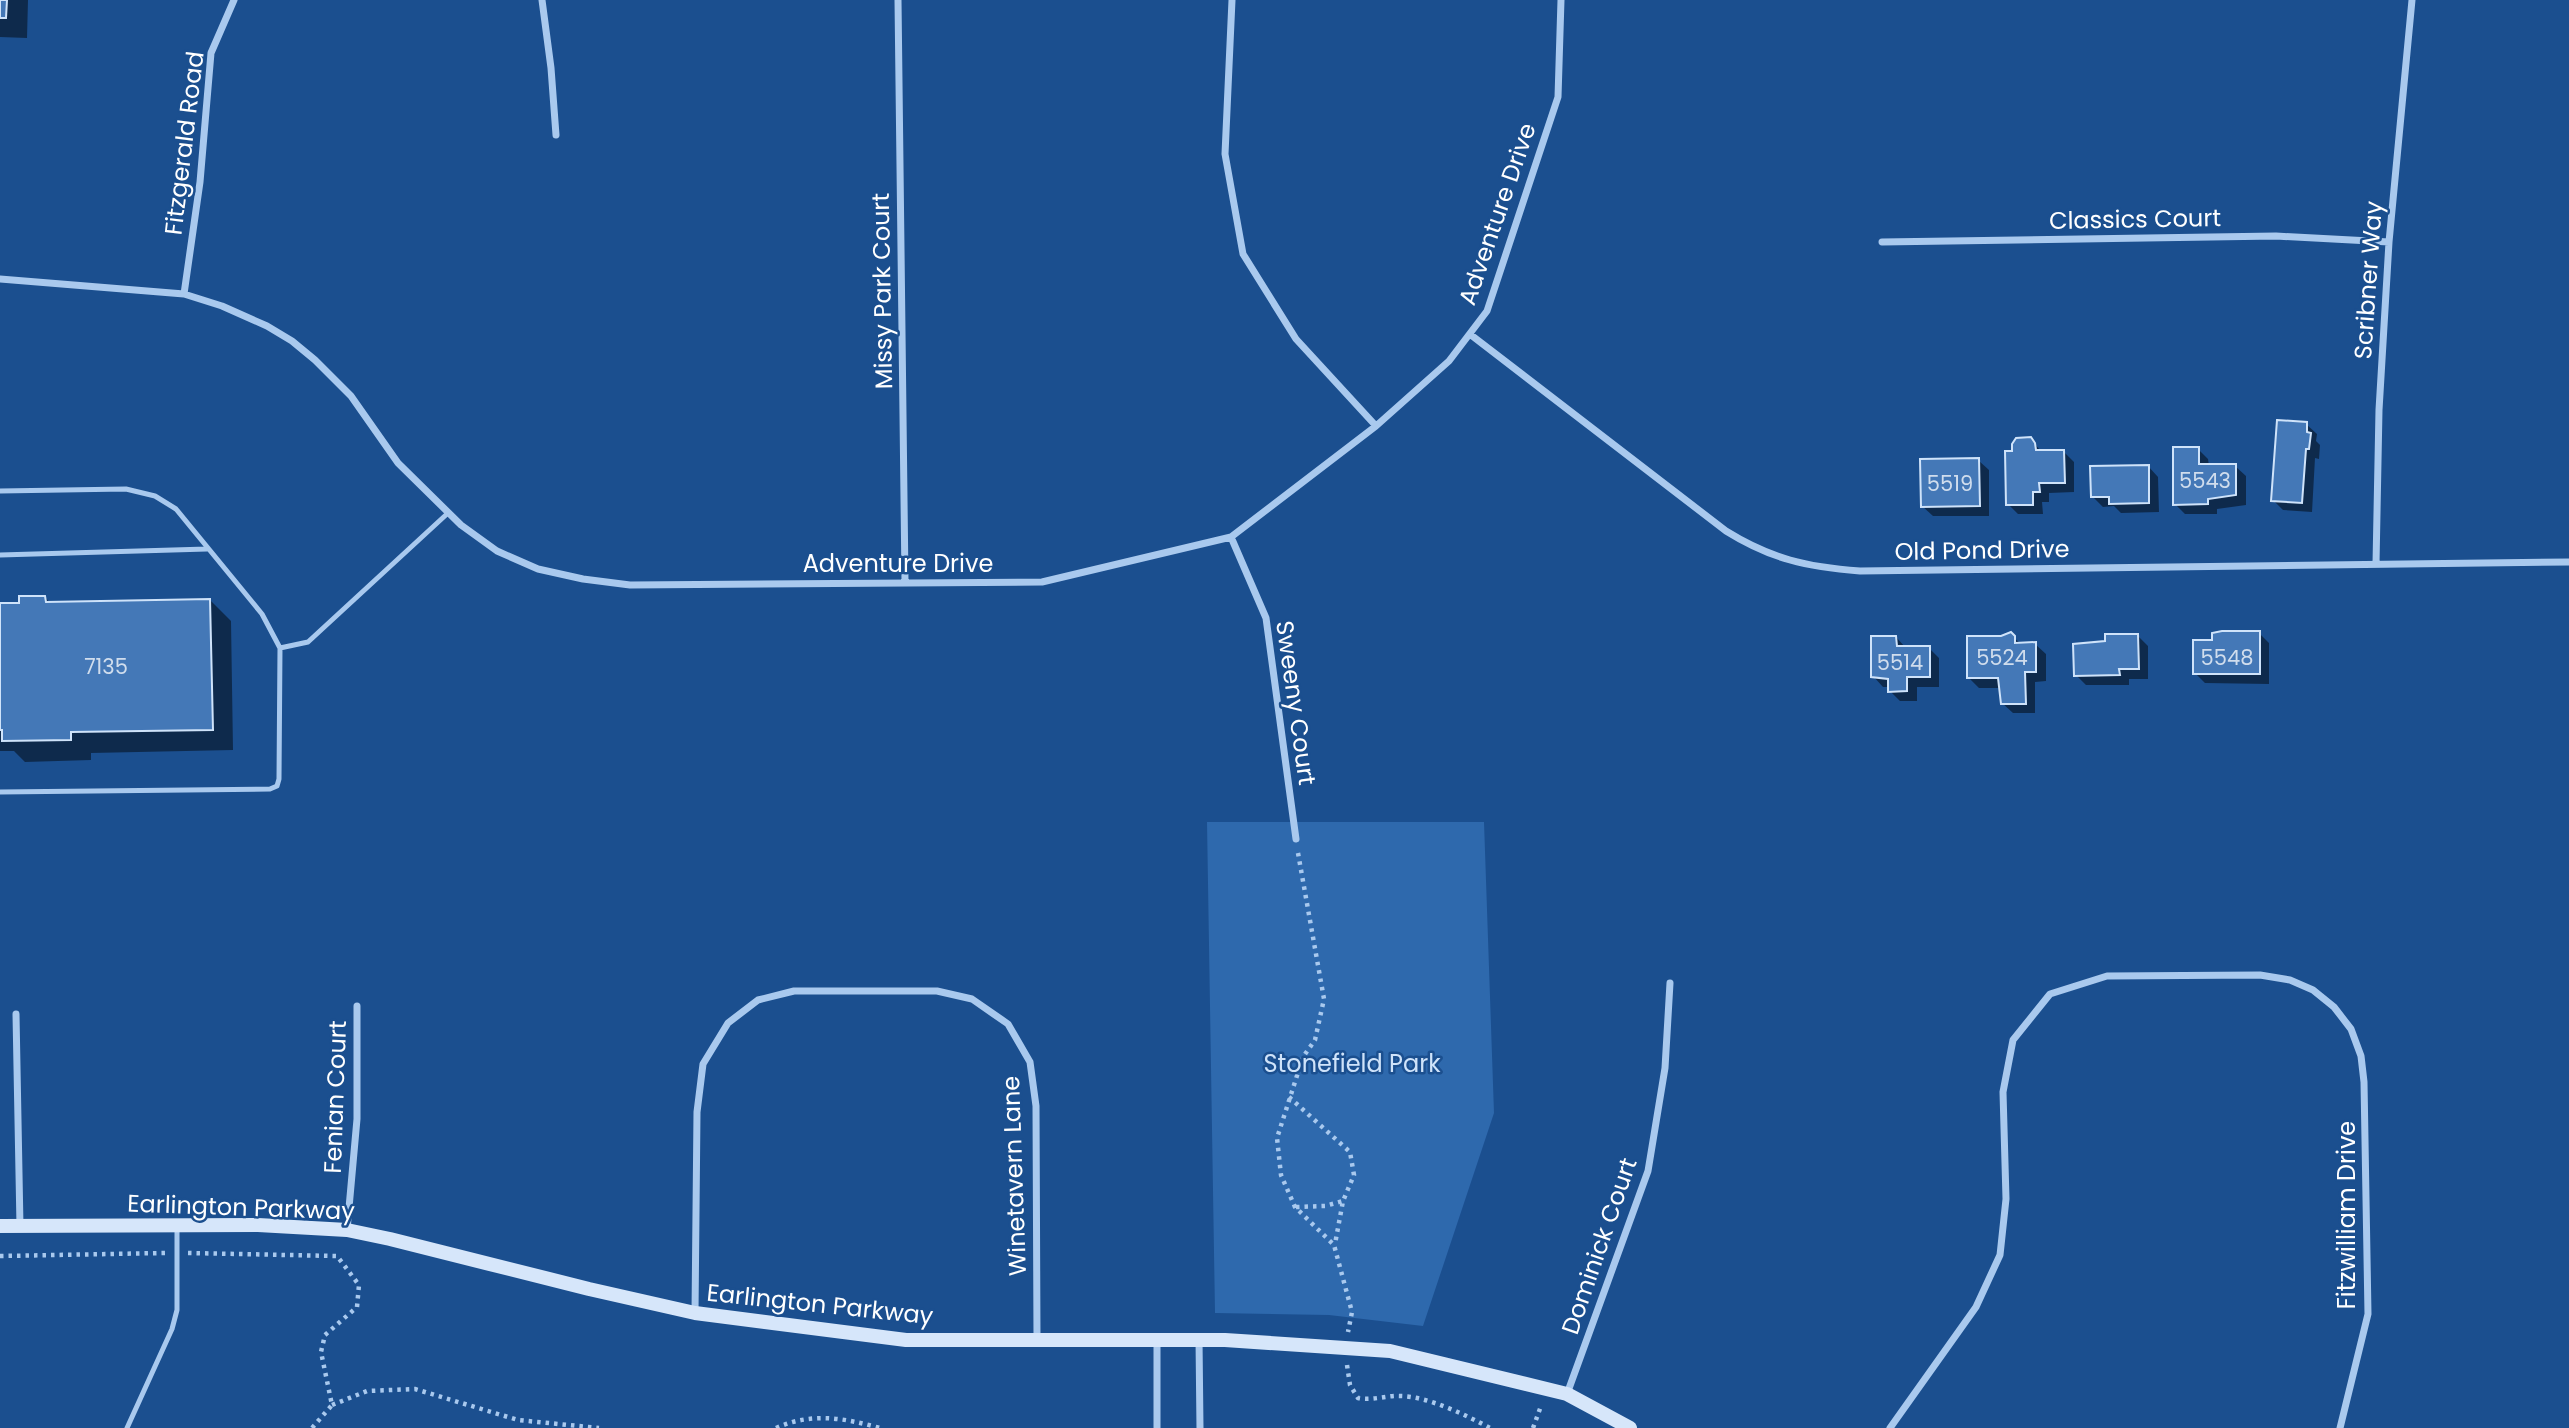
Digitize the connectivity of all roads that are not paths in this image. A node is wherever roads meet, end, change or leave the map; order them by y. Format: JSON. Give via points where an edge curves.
{"nodes":[{"id":1,"x":234,"y":0,"type":"edge"},
{"id":2,"x":542,"y":0,"type":"edge"},
{"id":3,"x":898,"y":0,"type":"edge"},
{"id":4,"x":1232,"y":0,"type":"edge"},
{"id":5,"x":1561,"y":0,"type":"edge"},
{"id":6,"x":2412,"y":0,"type":"edge"},
{"id":7,"x":556,"y":135,"type":"dead end"},
{"id":8,"x":1882,"y":242,"type":"dead end"},
{"id":9,"x":2389,"y":242,"type":"junction"},
{"id":10,"x":0,"y":279,"type":"edge"},
{"id":11,"x":184,"y":294,"type":"junction"},
{"id":12,"x":1471,"y":335,"type":"junction"},
{"id":13,"x":1376,"y":426,"type":"junction"},
{"id":14,"x":0,"y":491,"type":"edge"},
{"id":15,"x":448,"y":513,"type":"junction"},
{"id":16,"x":1231,"y":537,"type":"junction"},
{"id":17,"x":207,"y":549,"type":"junction"},
{"id":18,"x":0,"y":555,"type":"edge"},
{"id":19,"x":2569,"y":562,"type":"edge"},
{"id":20,"x":2376,"y":564,"type":"junction"},
{"id":21,"x":905,"y":581,"type":"junction"},
{"id":22,"x":280,"y":648,"type":"junction"},
{"id":23,"x":0,"y":792,"type":"edge"},
{"id":24,"x":1296,"y":839,"type":"road end"},
{"id":25,"x":1670,"y":983,"type":"dead end"},
{"id":26,"x":357,"y":1006,"type":"dead end"},
{"id":27,"x":16,"y":1014,"type":"dead end"},
{"id":28,"x":177,"y":1225,"type":"junction"},
{"id":29,"x":0,"y":1226,"type":"edge"},
{"id":30,"x":20,"y":1226,"type":"junction"},
{"id":31,"x":347,"y":1230,"type":"junction"},
{"id":32,"x":695,"y":1313,"type":"junction"},
{"id":33,"x":1037,"y":1339,"type":"junction"},
{"id":34,"x":1157,"y":1339,"type":"junction"},
{"id":35,"x":1199,"y":1339,"type":"junction"},
{"id":36,"x":1567,"y":1394,"type":"junction"},
{"id":37,"x":127,"y":1428,"type":"edge"},
{"id":38,"x":1157,"y":1428,"type":"edge"},
{"id":39,"x":1200,"y":1428,"type":"edge"},
{"id":40,"x":1630,"y":1428,"type":"edge"},
{"id":41,"x":1890,"y":1428,"type":"edge"},
{"id":42,"x":2340,"y":1428,"type":"edge"}],
"edges":[{"from":1,"to":11,"type":"street","name":"Fitzgerald Road","via":[[211,53]]},
{"from":2,"to":7,"type":"street"},
{"from":3,"to":21,"type":"street","name":"Missy Park Court"},
{"from":4,"to":13,"type":"street","via":[[1225,154],[1242,254],[1296,339]]},
{"from":5,"to":12,"type":"street","name":"Adventure Drive","via":[[1558,97],[1488,311]]},
{"from":6,"to":9,"type":"street","name":"Scribner Way"},
{"from":8,"to":9,"type":"street","name":"Classics Court","via":[[2276,236]]},
{"from":9,"to":20,"type":"street","name":"Scribner Way"},
{"from":10,"to":11,"type":"street","name":"Adventure Drive"},
{"from":11,"to":15,"type":"street","name":"Adventure Drive","via":[[267,326],[315,359],[351,396],[398,463]]},
{"from":12,"to":13,"type":"street","name":"Adventure Drive","via":[[1449,361]]},
{"from":12,"to":20,"type":"street","name":"Old Pond Drive","via":[[1726,531],[1755,549],[1788,561],[1860,571]]},
{"from":13,"to":16,"type":"street","name":"Adventure Drive"},
{"from":14,"to":17,"type":"lane","via":[[126,489],[155,496],[176,509]]},
{"from":15,"to":21,"type":"street","name":"Adventure Drive","via":[[497,551],[538,569],[583,579],[630,584]]},
{"from":15,"to":22,"type":"lane","via":[[308,642]]},
{"from":16,"to":21,"type":"street","name":"Adventure Drive","via":[[1042,582]]},
{"from":16,"to":24,"type":"street","name":"Sweeny Court","via":[[1266,618]]},
{"from":17,"to":18,"type":"lane"},
{"from":17,"to":22,"type":"lane","via":[[262,614]]},
{"from":19,"to":20,"type":"street","name":"Old Pond Drive"},
{"from":22,"to":23,"type":"lane","via":[[277,786]]},
{"from":25,"to":36,"type":"street","name":"Dominick Court","via":[[1665,1068],[1648,1171]]},
{"from":26,"to":31,"type":"street","name":"Fenian Court","via":[[357,1119]]},
{"from":27,"to":30,"type":"street"},
{"from":28,"to":30,"type":"street","name":"Earlington Parkway"},
{"from":28,"to":31,"type":"street","name":"Earlington Parkway"},
{"from":28,"to":37,"type":"lane","via":[[177,1310]]},
{"from":29,"to":30,"type":"street","name":"Earlington Parkway"},
{"from":31,"to":32,"type":"street","name":"Earlington Parkway"},
{"from":32,"to":33,"type":"street","name":"Earlington Parkway","via":[[906,1340]]},
{"from":32,"to":33,"type":"street","name":"Winetavern Lane","via":[[697,1112],[704,1064],[728,1023],[758,1000],[794,990],[937,991],[972,999],[1008,1024],[1030,1062],[1036,1106]]},
{"from":33,"to":34,"type":"street","name":"Earlington Parkway"},
{"from":34,"to":35,"type":"street","name":"Earlington Parkway"},
{"from":34,"to":38,"type":"street"},
{"from":35,"to":36,"type":"street","name":"Earlington Parkway","via":[[1390,1350]]},
{"from":35,"to":39,"type":"street"},
{"from":36,"to":40,"type":"street","name":"Earlington Parkway"},
{"from":41,"to":42,"type":"street","name":"Fitzwilliam Drive","via":[[1970,1316],[2000,1255],[2006,1199],[2003,1092],[2013,1040],[2050,994],[2107,976],[2260,975],[2313,989],[2351,1029],[2361,1056],[2368,1314]]}]}
